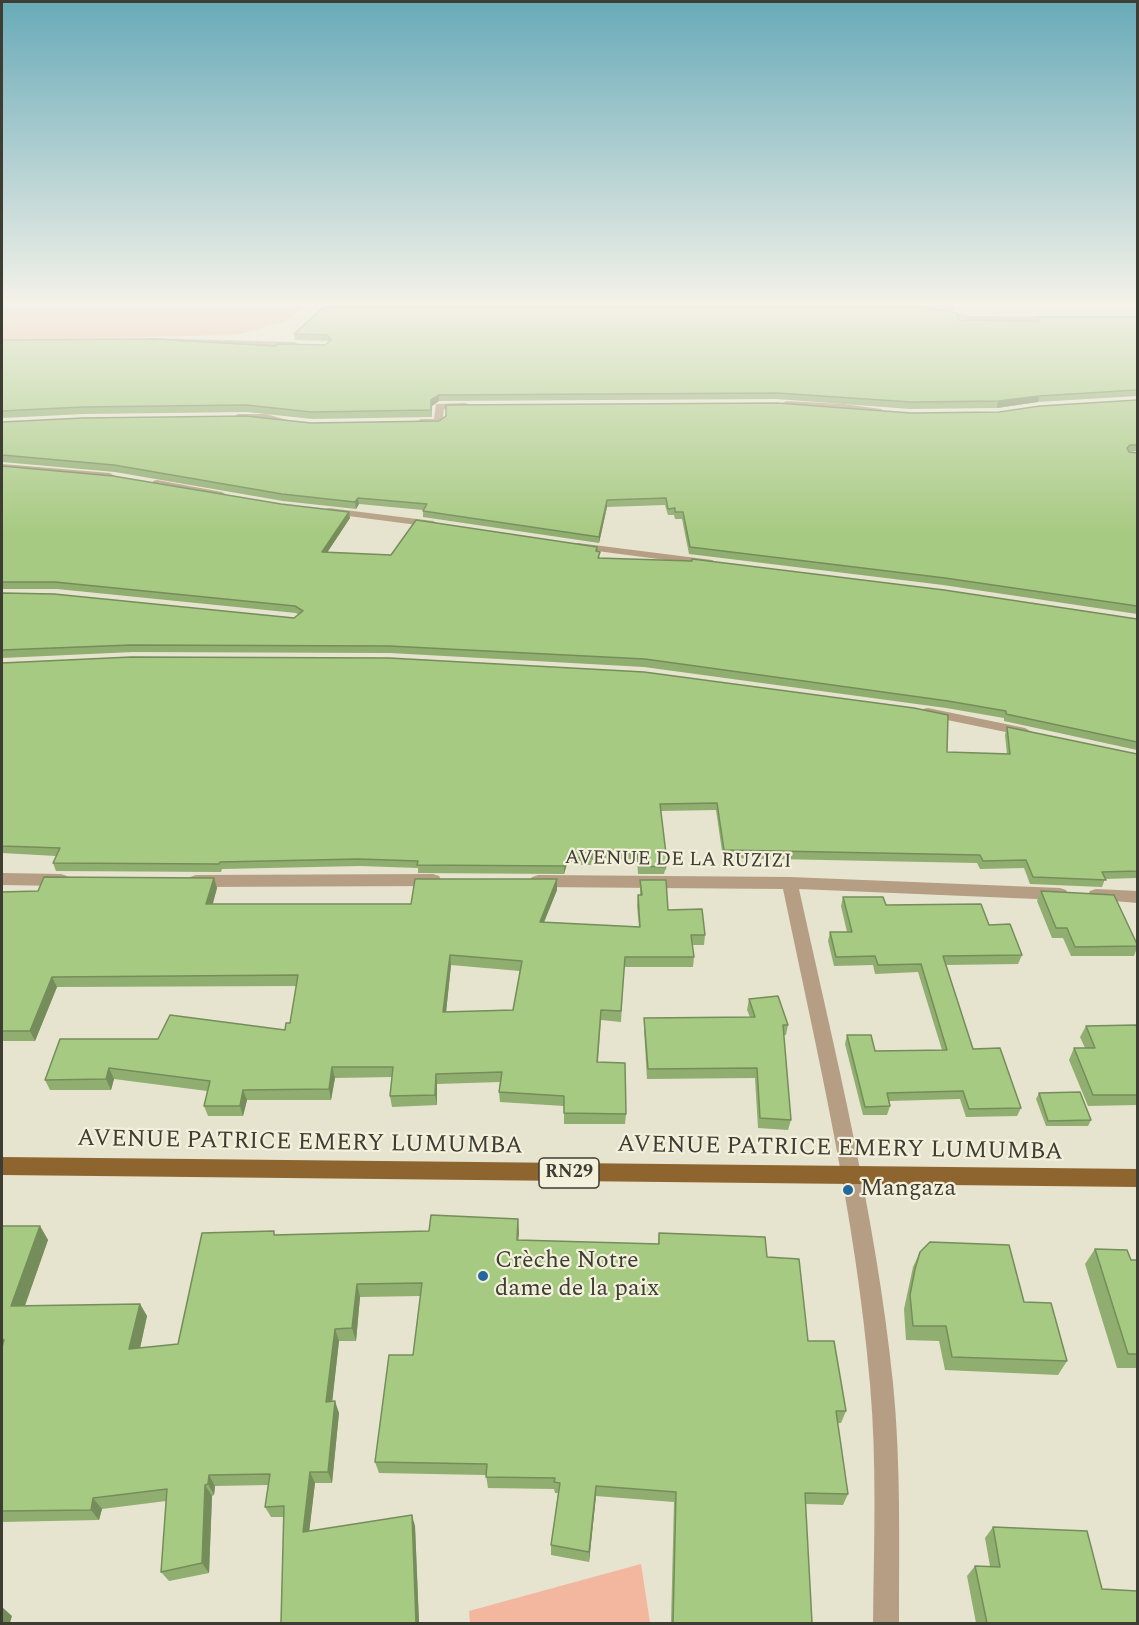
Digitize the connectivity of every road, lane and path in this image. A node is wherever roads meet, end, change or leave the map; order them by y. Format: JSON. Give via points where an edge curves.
{"nodes":[{"id":1,"x":776,"y":404,"type":"edge"},
{"id":2,"x":474,"y":405,"type":"edge"},
{"id":3,"x":890,"y":413,"type":"edge"},
{"id":4,"x":230,"y":417,"type":"edge"},
{"id":5,"x":415,"y":422,"type":"edge"},
{"id":6,"x":301,"y":423,"type":"edge"},
{"id":7,"x":2,"y":467,"type":"edge"},
{"id":8,"x":126,"y":478,"type":"edge"},
{"id":9,"x":148,"y":482,"type":"edge"},
{"id":10,"x":237,"y":497,"type":"edge"},
{"id":11,"x":317,"y":510,"type":"edge"},
{"id":12,"x":443,"y":526,"type":"edge"},
{"id":13,"x":568,"y":545,"type":"edge"},
{"id":14,"x":720,"y":564,"type":"edge"},
{"id":15,"x":912,"y":709,"type":"edge"},
{"id":16,"x":1043,"y":736,"type":"edge"},
{"id":17,"x":2,"y":879,"type":"edge"},
{"id":18,"x":73,"y":880,"type":"edge"},
{"id":19,"x":444,"y":880,"type":"edge"},
{"id":20,"x":527,"y":880,"type":"edge"},
{"id":21,"x":180,"y":881,"type":"edge"},
{"id":22,"x":790,"y":883,"type":"junction"},
{"id":23,"x":1137,"y":897,"type":"edge"},
{"id":24,"x":2,"y":1166,"type":"edge"},
{"id":25,"x":853,"y":1178,"type":"junction"},
{"id":26,"x":1137,"y":1178,"type":"edge"},
{"id":27,"x":886,"y":1623,"type":"edge"}],
"edges":[{"from":1,"to":3,"type":"street"},
{"from":2,"to":5,"type":"street","via":[[439,406],[439,422]]},
{"from":4,"to":6,"type":"street","via":[[266,417]]},
{"from":7,"to":8,"type":"street"},
{"from":9,"to":10,"type":"street"},
{"from":11,"to":12,"type":"street"},
{"from":13,"to":14,"type":"street"},
{"from":15,"to":16,"type":"street"},
{"from":17,"to":18,"type":"street"},
{"from":19,"to":21,"type":"street"},
{"from":20,"to":22,"type":"street","name":"AVENUE DE LA RUZIZI"},
{"from":22,"to":23,"type":"street","name":"AVENUE DE LA RUZIZI"},
{"from":22,"to":25,"type":"street"},
{"from":24,"to":25,"type":"main road","name":"AVENUE PATRICE EMERY LUMUMBA","number":"RN29"},
{"from":25,"to":26,"type":"main road","name":"AVENUE PATRICE EMERY LUMUMBA","number":"RN29"},
{"from":25,"to":27,"type":"street","via":[[884,1423]]}]}
